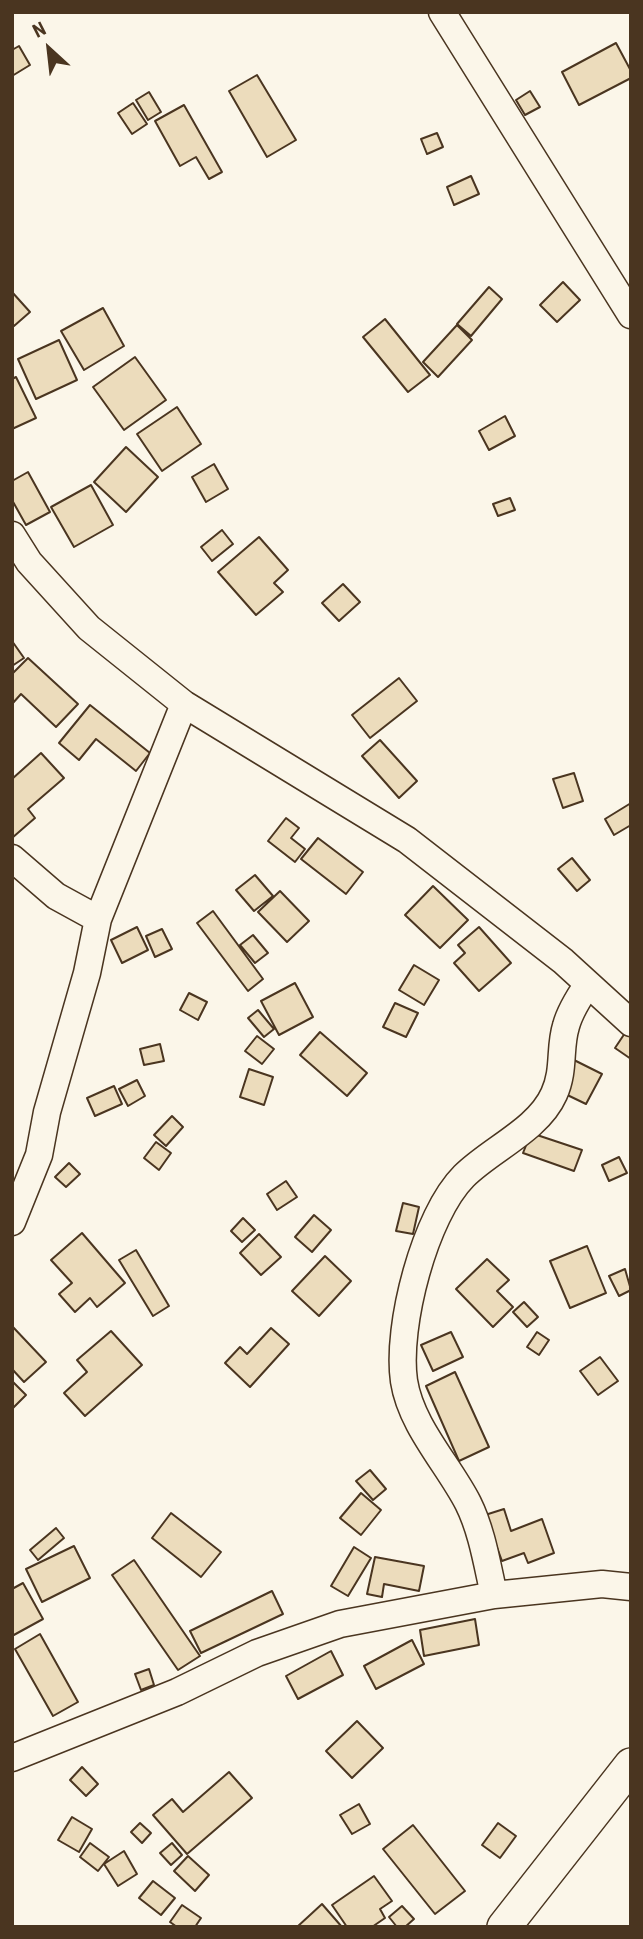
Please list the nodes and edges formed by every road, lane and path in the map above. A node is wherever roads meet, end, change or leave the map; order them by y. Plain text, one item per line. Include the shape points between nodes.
1 (442, 12) edge
2 (631, 315) edge
3 (15, 548) edge
4 (184, 704) junction
5 (12, 858) edge
6 (98, 919) junction
7 (588, 984) junction
8 (631, 1023) edge
9 (12, 1222) edge
10 (631, 1587) edge
11 (495, 1595) junction
12 (12, 1758) edge
13 (631, 1765) edge
14 (504, 1927) edge

1 - 2 street
3 - 4 street via 89,628
4 - 6 street
4 - 7 street via 407,840
5 - 6 street via 56,896
6 - 9 street via 39,1155
7 - 8 street
7 - 11 street via 565,1027 564,1059 554,1095 540,1113 464,1175 448,1194 414,1276 404,1343 404,1380 411,1404 473,1515
10 - 11 street via 602,1584
11 - 12 street via 340,1624 257,1653 177,1692
13 - 14 main road

